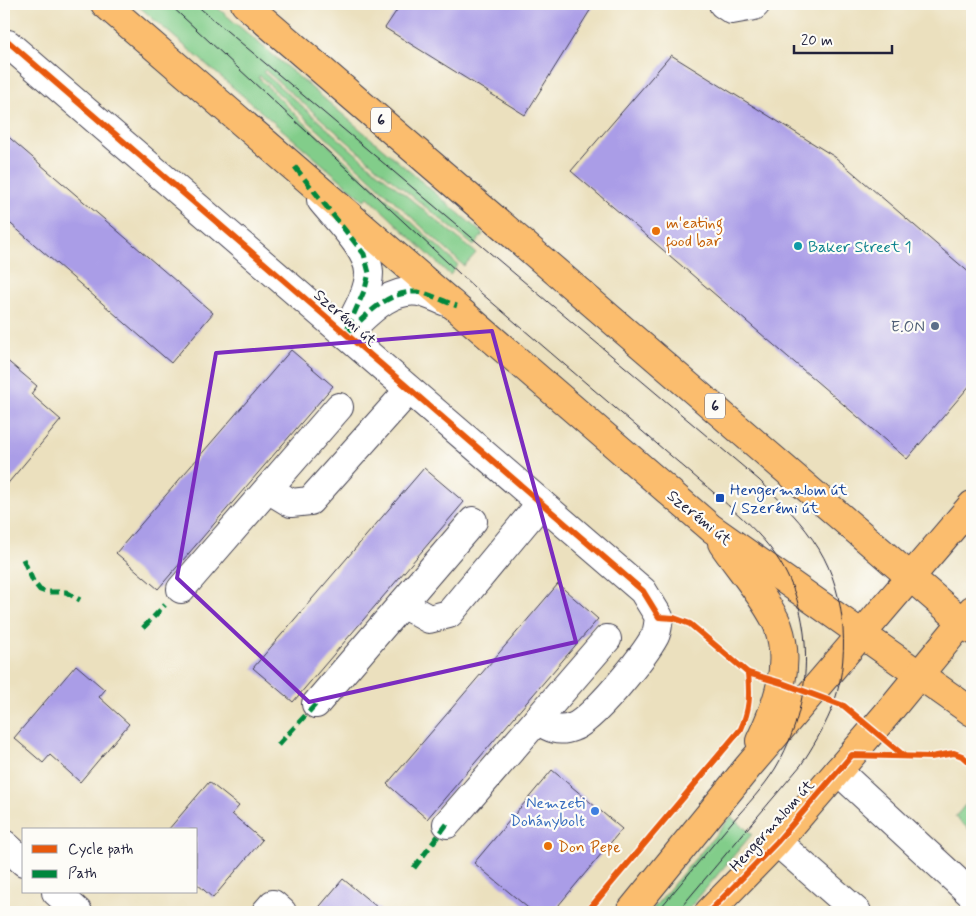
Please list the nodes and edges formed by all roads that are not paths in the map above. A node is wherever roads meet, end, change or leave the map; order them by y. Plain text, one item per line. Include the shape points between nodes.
1 (105, 4) edge
2 (246, 4) edge
3 (723, 4) edge
4 (756, 4) edge
5 (8, 44) dead end
6 (295, 167) junction
7 (457, 306) junction
8 (345, 334) junction
9 (410, 390) junction
10 (339, 407) dead end
11 (268, 489) junction
12 (541, 503) junction
13 (972, 505) edge
14 (473, 521) dead end
15 (711, 528) junction
16 (911, 577) junction
17 (181, 589) dead end
18 (402, 604) junction
19 (969, 620) edge
20 (861, 635) junction
21 (607, 639) dead end
22 (919, 674) junction
23 (316, 704) dead end
24 (972, 712) edge
25 (537, 720) junction
26 (748, 767) junction
27 (838, 771) junction
28 (447, 824) dead end
29 (777, 842) junction
30 (4, 844) edge
31 (22, 860) edge
32 (58, 894) edge
33 (972, 895) edge
34 (78, 912) edge
35 (266, 912) edge
36 (282, 912) edge
37 (630, 912) edge
38 (709, 912) edge
39 (857, 912) edge

1 - 6 main road, Szerémi út
2 - 16 main road, 6
3 - 4 street via 732,10
5 - 8 street, Szerémi út
6 - 7 main road, Szerémi út
6 - 8 street via 364,254 369,273
7 - 8 street via 418,292 397,294 379,304
7 - 15 main road, Szerémi út
8 - 9 street, Szerémi út
9 - 11 street via 310,500 291,503
9 - 12 street, Szerémi út
10 - 11 street
11 - 17 street
12 - 18 street via 448,614 429,619
12 - 25 street, Szerémi út via 643,591 659,617 656,633 648,648 592,714 574,727 555,731
13 - 16 main road
14 - 18 street
15 - 20 main road, Szerémi út
15 - 26 main road via 771,613 778,627 782,649 782,682 772,716
16 - 19 main road, 6
16 - 20 main road
18 - 23 street
19 - 22 main road, Hengermalom út
20 - 22 main road, Szerémi út
20 - 26 main road
21 - 25 street
22 - 24 main road, Szerémi út
22 - 27 main road, Hengermalom út
25 - 28 street
26 - 37 main road
27 - 29 main road, Hengermalom út
27 - 33 street
29 - 38 main road, Hengermalom út
29 - 39 street
30 - 31 street
32 - 34 street
35 - 36 street via 273,904

